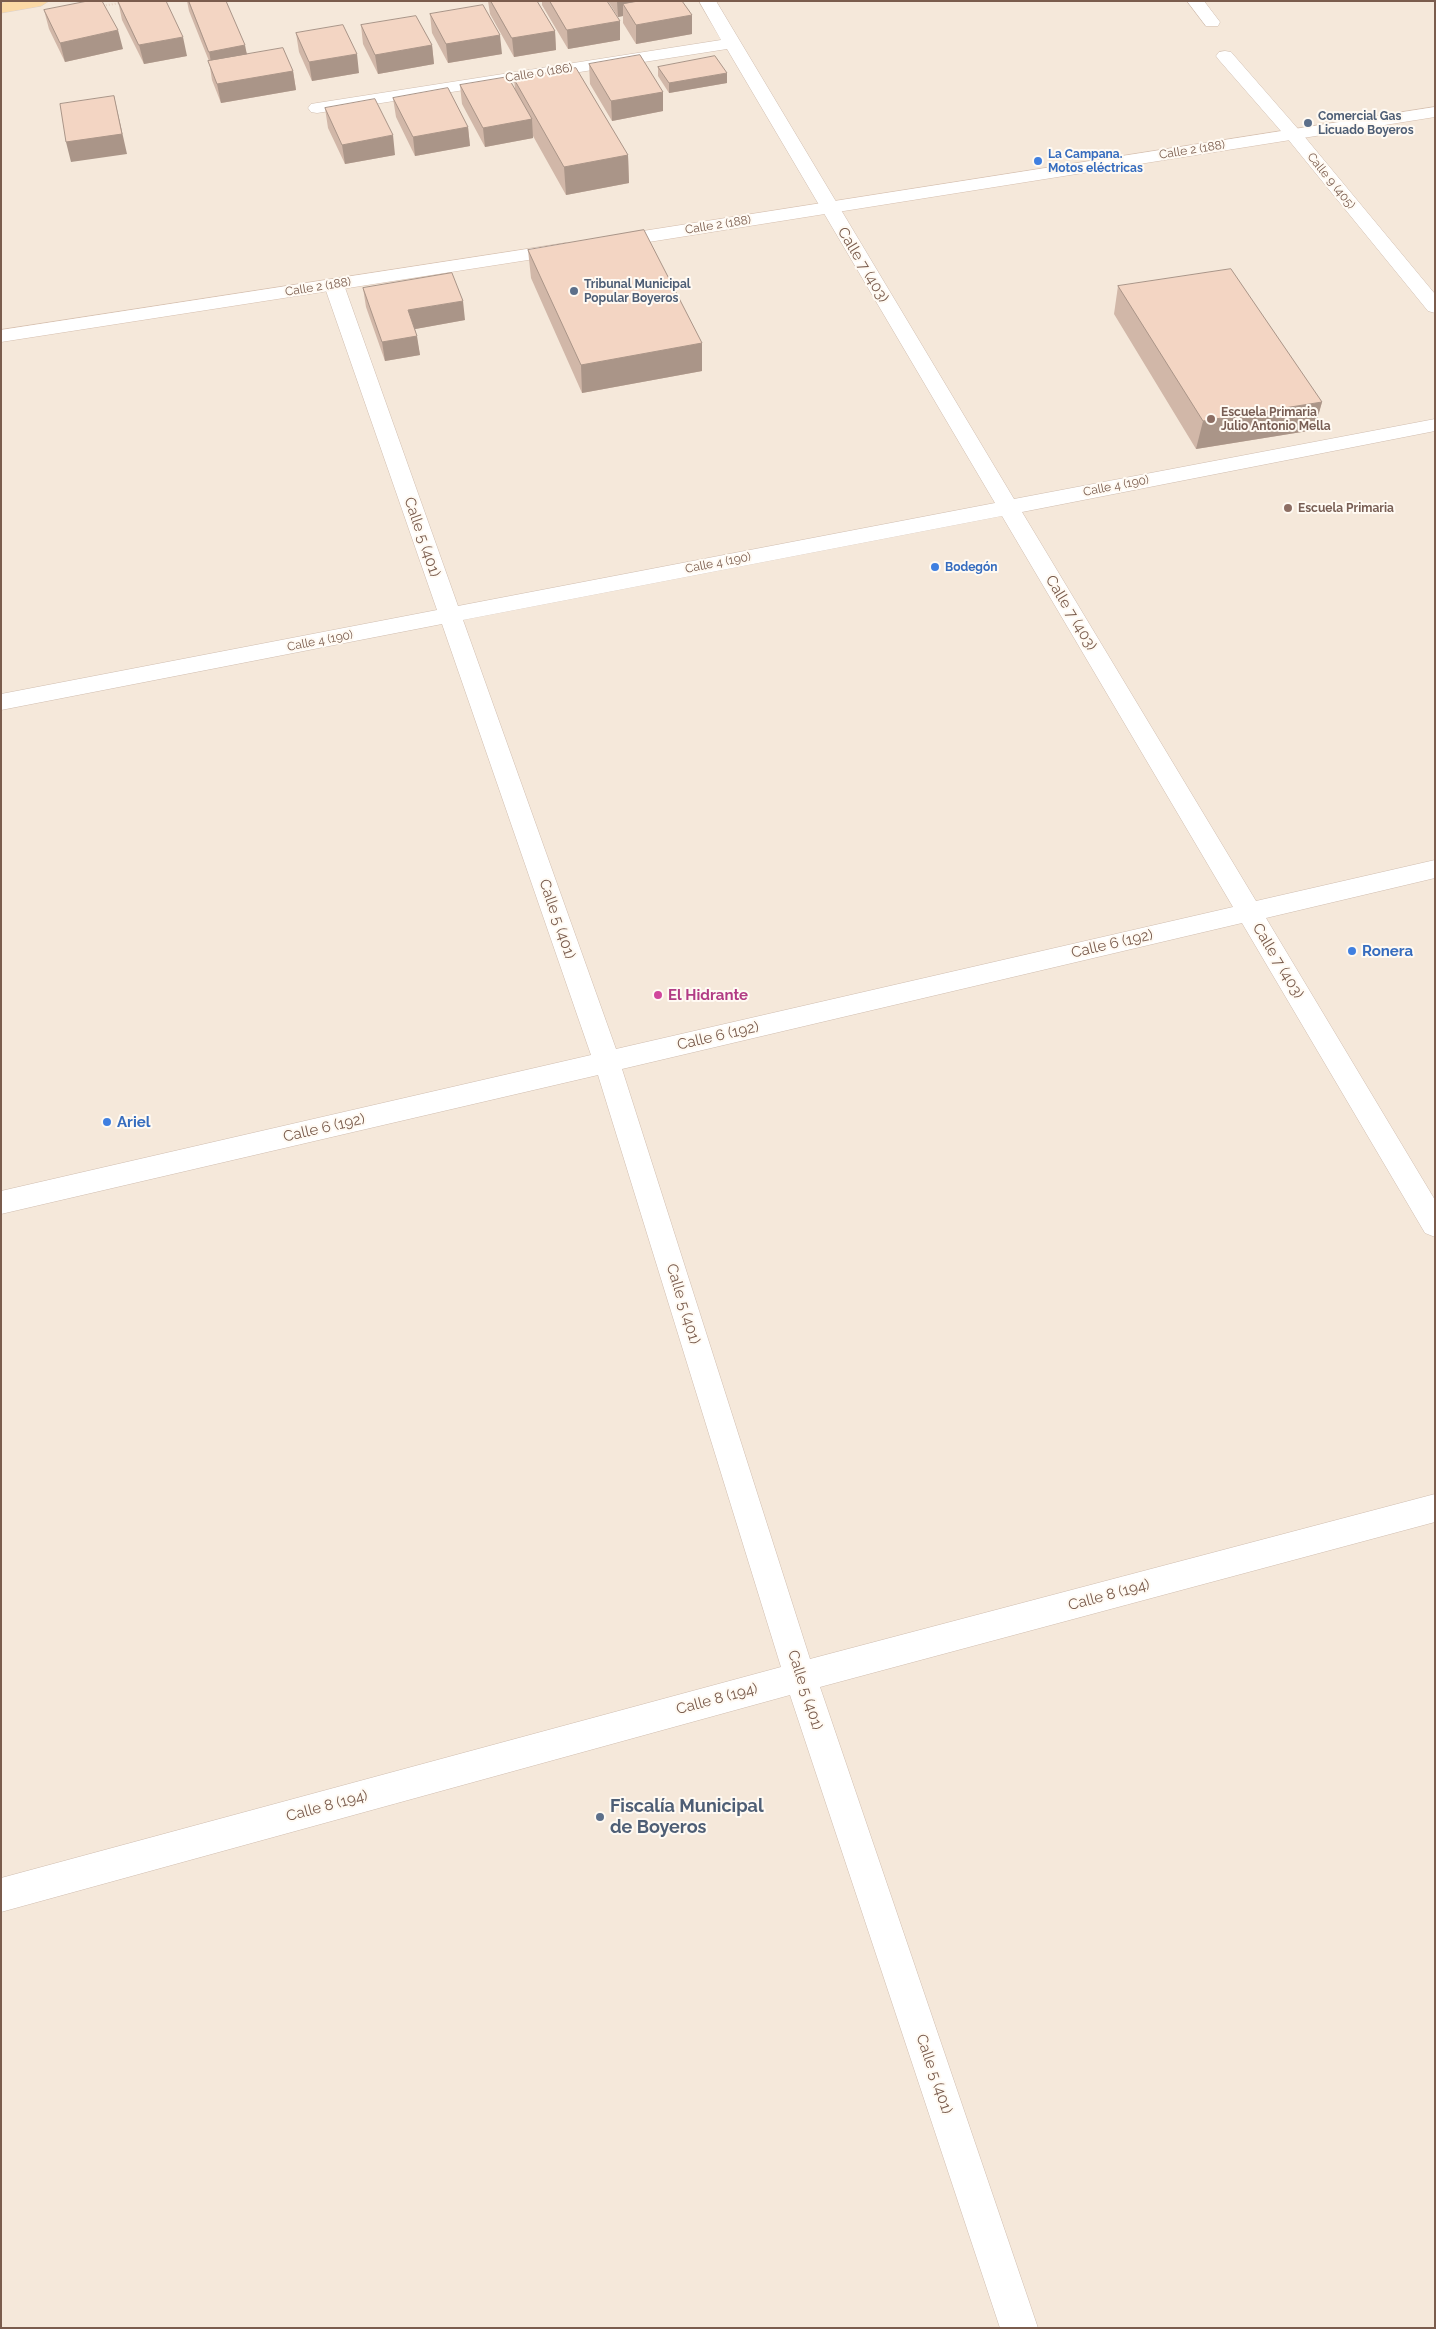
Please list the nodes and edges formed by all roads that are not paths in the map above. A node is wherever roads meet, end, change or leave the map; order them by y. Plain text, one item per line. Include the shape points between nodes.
1 (41, 1) edge
2 (707, 1) edge
3 (1195, 1) edge
4 (1, 8) edge
5 (1212, 22) dead end
6 (732, 43) junction
7 (1225, 56) dead end
8 (317, 108) dead end
9 (1435, 112) edge
10 (1293, 134) junction
11 (830, 208) junction
12 (334, 285) junction
13 (1435, 307) edge
14 (1, 336) edge
15 (1435, 425) edge
16 (1008, 507) junction
17 (450, 616) junction
18 (1, 702) edge
19 (1435, 869) edge
20 (1249, 912) junction
21 (607, 1062) junction
22 (1, 1203) edge
23 (1435, 1224) edge
24 (1435, 1508) edge
25 (800, 1677) junction
26 (1, 1895) edge
27 (1019, 2328) edge

1 - 4 main road
2 - 6 street, Calle 7 (403)
3 - 5 street
6 - 8 street, Calle 0 (186)
6 - 11 street, Calle 7 (403)
7 - 10 street, Calle 9 (405)
9 - 10 street, Calle 2 (188)
10 - 11 street, Calle 2 (188)
10 - 13 street, Calle 9 (405)
11 - 12 street, Calle 2 (188)
11 - 16 street, Calle 7 (403)
12 - 14 street, Calle 2 (188)
12 - 17 street, Calle 5 (401)
15 - 16 street, Calle 4 (190)
16 - 17 street, Calle 4 (190)
16 - 20 street, Calle 7 (403)
17 - 18 street, Calle 4 (190)
17 - 21 street, Calle 5 (401)
19 - 20 street, Calle 6 (192)
20 - 21 street, Calle 6 (192)
20 - 23 street, Calle 7 (403)
21 - 22 street, Calle 6 (192)
21 - 25 street, Calle 5 (401)
24 - 25 street, Calle 8 (194)
25 - 26 street, Calle 8 (194)
25 - 27 street, Calle 5 (401)

